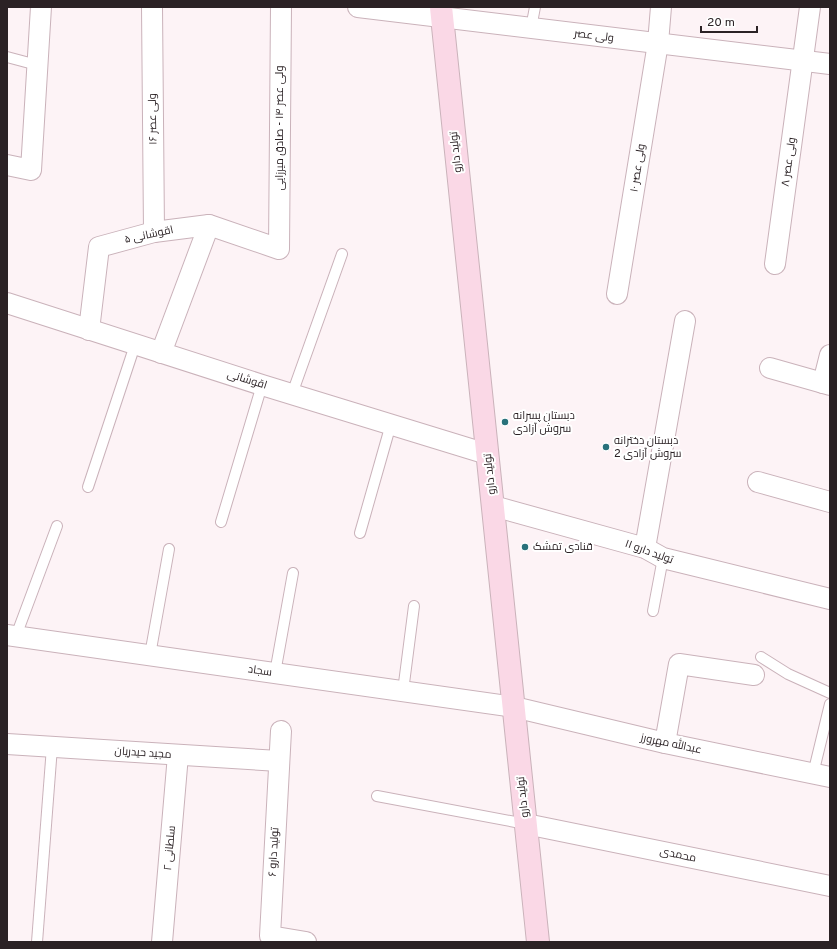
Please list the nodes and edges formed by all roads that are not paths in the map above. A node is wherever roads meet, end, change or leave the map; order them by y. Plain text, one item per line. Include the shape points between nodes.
1 (41, 7) edge
2 (152, 7) edge
3 (280, 7) edge
4 (358, 7) edge
5 (535, 7) edge
6 (661, 7) edge
7 (810, 7) edge
8 (441, 12) edge
9 (531, 28) junction
10 (658, 44) junction
11 (7, 57) edge
12 (803, 61) junction
13 (830, 64) edge
14 (37, 65) junction
15 (7, 165) edge
16 (208, 225) junction
17 (154, 232) junction
18 (279, 249) joint
19 (342, 254) dead end
20 (775, 264) dead end
21 (617, 294) dead end
22 (7, 303) edge
23 (685, 321) dead end
24 (89, 330) junction
25 (135, 344) junction
26 (161, 353) junction
27 (830, 355) edge
28 (770, 368) dead end
29 (827, 384) edge
30 (262, 385) junction
31 (292, 394) junction
32 (391, 424) junction
33 (487, 454) junction
34 (758, 482) dead end
35 (88, 487) dead end
36 (830, 502) edge
37 (493, 506) junction
38 (221, 522) dead end
39 (57, 526) dead end
40 (360, 533) dead end
41 (644, 548) junction
42 (169, 549) dead end
43 (662, 558) junction
44 (293, 573) dead end
45 (830, 600) edge
46 (414, 606) dead end
47 (654, 611) dead end
48 (12, 636) edge
49 (150, 655) junction
50 (757, 666) joint
51 (275, 673) junction
52 (403, 691) junction
53 (830, 693) edge
54 (830, 704) edge
55 (514, 707) junction
56 (281, 731) dead end
57 (665, 743) junction
58 (7, 744) edge
59 (52, 747) junction
60 (178, 755) junction
61 (279, 761) junction
62 (822, 776) edge
63 (377, 796) dead end
64 (526, 824) junction
65 (830, 886) edge
66 (37, 942) edge
67 (162, 942) edge
68 (306, 942) edge
69 (538, 942) edge

1 - 14 street
2 - 17 street, ولی عصر ۱۶
3 - 18 street, ولی عصر ۱۴ - صادق میرزایی
4 - 8 street, ولی عصر
5 - 9 lane
6 - 10 street, ولی عصر ۱۰
7 - 12 street, ولی عصر ۸
8 - 9 street, ولی عصر
8 - 33 street, تولید دارو
9 - 10 street, ولی عصر
10 - 12 street, ولی عصر
10 - 21 street, ولی عصر ۱۰
11 - 14 lane
12 - 13 street, ولی عصر
12 - 20 street, ولی عصر ۸
14 - 15 street via 31,170
16 - 17 street, اقوشانی ۵
16 - 18 street, اقوشانی ۵
16 - 26 street
17 - 24 street, اقوشانی ۵ via 99,247
19 - 31 lane
22 - 24 street, اقوشانی
23 - 41 street
24 - 25 street, اقوشانی
25 - 26 street, اقوشانی
25 - 35 lane
26 - 30 street, اقوشانی
27 - 29 street
28 - 29 street
30 - 31 street, اقوشانی
30 - 38 lane
31 - 32 street, اقوشانی
32 - 33 street, اقوشانی
32 - 40 lane
33 - 37 street, تولید دارو
34 - 36 street
37 - 41 street, تولید دارو ۱۱
37 - 55 street, تولید دارو
39 - 48 lane
41 - 43 street, تولید دارو ۱۱
42 - 49 lane
43 - 45 street, تولید دارو ۱۱
43 - 47 lane
44 - 51 lane
46 - 52 lane
48 - 49 street, سجاد
49 - 51 street, سجاد
50 - 53 lane via 788,674
50 - 57 street via 679,664
51 - 52 street, سجاد
52 - 55 street, سجاد
54 - 62 lane
55 - 57 street, عبدالله مهرورز
55 - 64 street, تولید دارو
56 - 61 street, تولید دارو ۶
57 - 62 street, عبدالله مهرورز
58 - 59 street, مجید حیدریان
59 - 60 street, مجید حیدریان
59 - 66 lane
60 - 61 street, مجید حیدریان
60 - 67 street, ۲ سلطانی
61 - 68 street, تولید دارو ۶ via 270,936
63 - 64 lane
64 - 65 street, محمدی
64 - 69 street, تولید دارو

